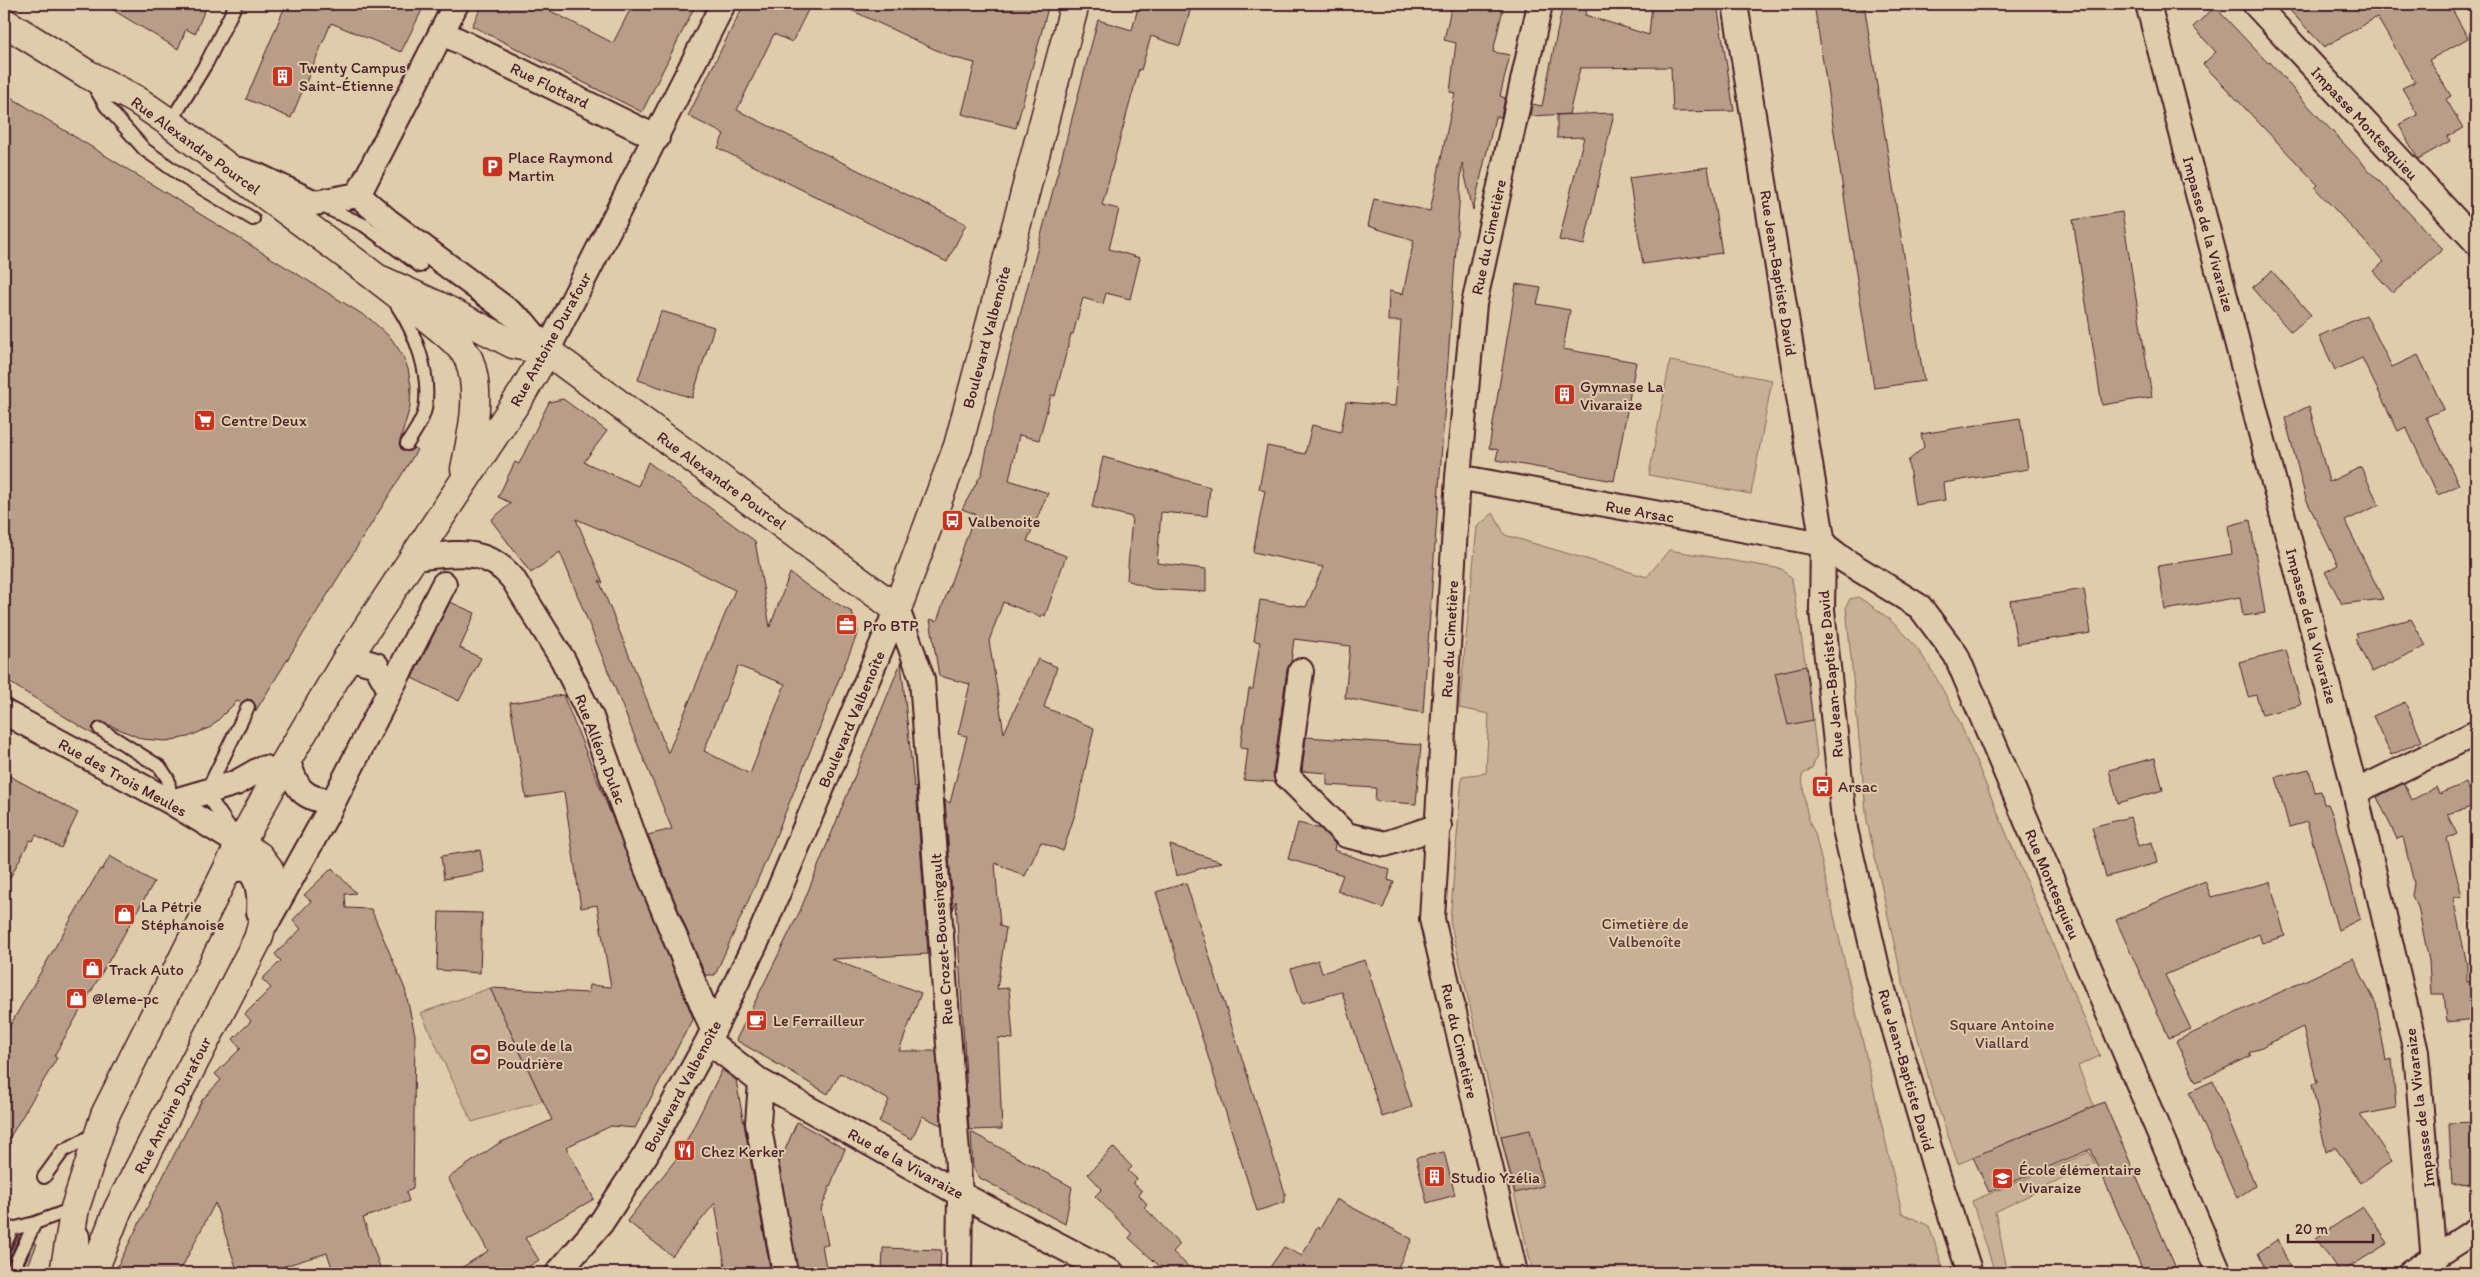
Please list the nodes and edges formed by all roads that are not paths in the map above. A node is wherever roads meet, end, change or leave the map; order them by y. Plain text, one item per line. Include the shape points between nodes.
1 (236, 4) edge
2 (456, 4) edge
3 (723, 4) edge
4 (1075, 4) edge
5 (1540, 4) edge
6 (1735, 4) edge
7 (2254, 4) edge
8 (2149, 6) edge
9 (4, 22) edge
10 (443, 33) junction
11 (87, 74) junction
12 (170, 123) junction
13 (657, 138) junction
14 (223, 164) junction
15 (358, 195) junction
16 (315, 203) junction
17 (254, 219) dead end
18 (2476, 242) edge
19 (420, 266) dead end
20 (381, 280) junction
21 (547, 351) junction
22 (407, 444) dead end
23 (1458, 477) junction
24 (463, 480) junction
25 (1823, 544) junction
26 (412, 558) junction
27 (444, 584) dead end
28 (897, 609) junction
29 (348, 657) junction
30 (1301, 671) dead end
31 (389, 688) junction
32 (248, 708) dead end
33 (4, 712) edge
34 (100, 729) dead end
35 (2476, 733) edge
36 (283, 766) junction
37 (2355, 792) junction
38 (206, 793) junction
39 (333, 801) junction
40 (172, 802) junction
41 (1438, 826) junction
42 (240, 844) junction
43 (228, 870) junction
44 (258, 939) junction
45 (711, 1036) junction
46 (761, 1082) junction
47 (100, 1131) junction
48 (44, 1177) dead end
49 (960, 1194) junction
50 (75, 1208) junction
51 (35, 1223) junction
52 (2476, 1230) edge
53 (4, 1246) edge
54 (2435, 1264) edge
55 (11, 1273) edge
56 (64, 1273) edge
57 (78, 1273) edge
58 (93, 1273) edge
59 (558, 1273) edge
60 (785, 1273) edge
61 (959, 1273) edge
62 (1112, 1273) edge
63 (1515, 1273) edge
64 (1970, 1273) edge
65 (2219, 1273) edge
66 (2410, 1273) edge

1 - 12 lane via 207,62
2 - 10 street
3 - 13 street, Rue Antoine Durafour
4 - 28 street, Boulevard Valbenoîte via 958,446
5 - 23 street, Rue du Cimetière via 1474,304
6 - 25 street, Rue Jean-Baptiste David
7 - 18 street, Impasse Montesquieu
8 - 37 street, Impasse de la Vivaraize
9 - 11 street, Rue Alexandre Pourcel
10 - 13 street, Rue Flottard
10 - 15 street
11 - 12 street, Rue Alexandre Pourcel via 135,99
11 - 17 lane via 106,106 145,150
12 - 14 street, Rue Alexandre Pourcel
13 - 21 street, Rue Antoine Durafour
14 - 16 street via 258,176
14 - 20 street, Rue Alexandre Pourcel
15 - 16 street
15 - 21 street, Rue Alexandre Pourcel via 523,322
16 - 19 lane via 364,225
20 - 21 street, Rue Alexandre Pourcel via 513,344
20 - 22 lane via 406,318 424,361 425,410
20 - 24 street, Rue Alexandre Pourcel via 456,343 469,359 474,381 474,423
21 - 24 street, Rue Antoine Durafour
21 - 28 street, Rue Alexandre Pourcel
23 - 25 street, Rue Arsac
23 - 41 street, Rue du Cimetière
24 - 26 street, Rue Antoine Durafour
25 - 64 street, Rue Jean-Baptiste David via 1822,610 1845,829 1879,976
25 - 65 street, Rue Montesquieu via 1920,607 1956,655
26 - 29 street, Rue Antoine Durafour
26 - 45 street, Rue Alléon Dulac via 482,555 504,568 513,579 563,660 591,717
27 - 31 street, Rue Antoine Durafour
28 - 45 street, Boulevard Valbenoîte via 763,928
28 - 49 street, Rue Crozet-Boussingault via 922,679
29 - 31 street via 376,665
29 - 36 street, Rue Antoine Durafour
30 - 41 street via 1287,776 1346,835 1385,844
31 - 39 street, Rue Antoine Durafour
32 - 38 lane
33 - 40 street, Rue des Trois Meules
34 - 40 lane via 160,767 168,779
35 - 37 street
36 - 38 street via 259,770 236,783
36 - 39 street via 299,790 313,798
36 - 42 street, Rue Antoine Durafour
37 - 54 street, Impasse de la Vivaraize via 2416,1052
38 - 40 street
38 - 42 lane
39 - 44 street, Rue Antoine Durafour
40 - 42 street, Rue des Trois Meules
41 - 63 street, Rue du Cimetière via 1432,919
42 - 43 street, Rue Antoine Durafour
42 - 44 street, Rue Antoine Durafour via 259,856 269,869 268,903
43 - 44 street, Rue Antoine Durafour via 247,869 256,883 259,895
43 - 47 street, Rue Antoine Durafour via 105,1115
44 - 58 street, Rue Antoine Durafour via 118,1209
45 - 46 street, Rue de la Vivaraize
45 - 59 street, Boulevard Valbenoîte via 646,1154 601,1224
46 - 49 street, Rue de la Vivaraize
46 - 60 street via 758,1123
47 - 48 lane via 63,1151
47 - 50 street, Rue Antoine Durafour
49 - 61 street, Rue Crozet-Boussingault
49 - 62 street, Rue de la Vivaraize
50 - 51 lane
50 - 56 street, Rue Antoine Durafour
50 - 57 street
51 - 53 lane via 12,1229
51 - 55 lane
52 - 54 street
54 - 66 street

